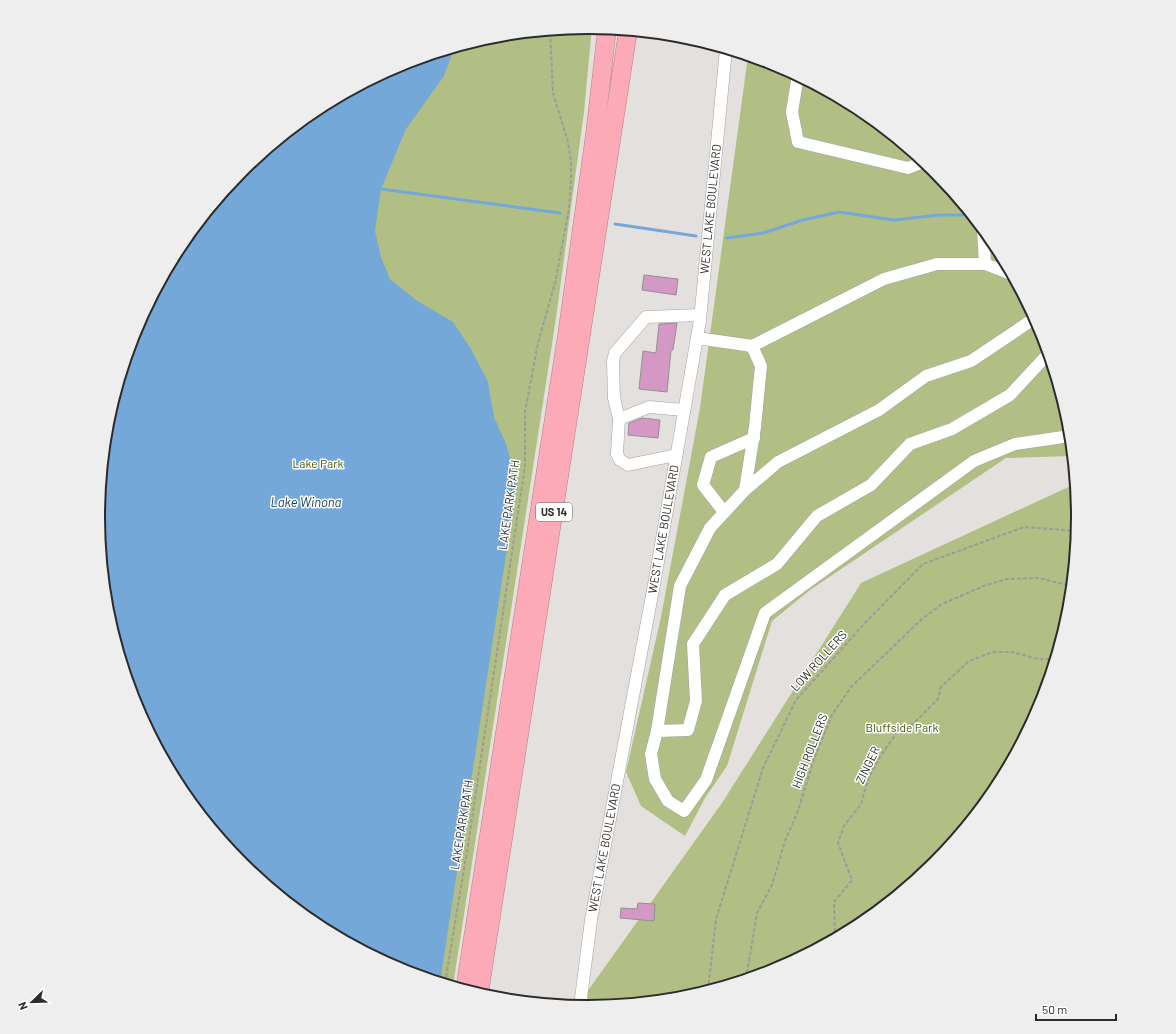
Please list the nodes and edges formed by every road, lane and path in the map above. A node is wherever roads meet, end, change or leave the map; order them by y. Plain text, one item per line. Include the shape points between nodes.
1 (606, 35) edge
2 (550, 36) edge
3 (627, 36) edge
4 (725, 54) edge
5 (797, 82) edge
6 (918, 164) edge
7 (984, 240) edge
8 (985, 264) junction
9 (1003, 271) edge
10 (700, 315) junction
11 (1029, 321) edge
12 (697, 338) junction
13 (752, 346) junction
14 (1044, 359) edge
15 (684, 410) junction
16 (619, 419) junction
17 (1064, 437) edge
18 (754, 438) junction
19 (676, 455) junction
20 (745, 490) junction
21 (724, 512) junction
22 (1071, 531) edge
23 (1066, 585) edge
24 (1049, 659) edge
25 (657, 731) junction
26 (835, 932) edge
27 (747, 973) edge
28 (446, 978) edge
29 (466, 985) edge
30 (709, 985) edge
31 (480, 988) edge
32 (582, 993) junction
33 (581, 1000) edge
34 (585, 1000) edge

1 - 29 highway, US 14 via 566,335
2 - 28 path, LAKE PARK PATH via 553,93 571,162 569,209 525,412 525,466 468,851
3 - 31 highway, US 14
4 - 10 street, WEST LAKE BOULEVARD
5 - 6 street via 792,112 798,142 908,168
7 - 8 street
8 - 9 street
8 - 13 street via 937,264 884,279
10 - 12 street, WEST LAKE BOULEVARD
10 - 16 street via 646,317 615,353 614,398
11 - 20 street via 971,361 926,376 879,410 778,462
12 - 13 street
12 - 15 street, WEST LAKE BOULEVARD
13 - 18 street via 761,366
14 - 25 street via 1010,395 952,429 910,444 871,485 817,516 777,564 725,595 693,644 696,701 688,730
15 - 16 street via 649,407
15 - 19 street, WEST LAKE BOULEVARD
16 - 19 street via 617,454 620,460 628,465
17 - 25 street via 1015,444 974,461 765,613 706,780 684,811 668,801 655,779 651,754
18 - 20 street
18 - 21 street via 711,457 703,485
19 - 32 street, WEST LAKE BOULEVARD via 591,920
20 - 21 street
21 - 25 street via 710,528 680,586
22 - 30 path, LOW ROLLERS via 1024,527 923,564 864,624 796,700 763,768 716,919
23 - 27 path, HIGH ROLLERS via 1039,578 1007,579 942,604 922,619 851,687 832,715 785,840 772,886 757,913
24 - 26 path, ZINGER via 993,652 969,660 941,687 938,699 914,723 896,732 869,778 861,804 844,826 838,843 852,880 834,902
32 - 33 street, WEST LAKE BOULEVARD
32 - 34 street

